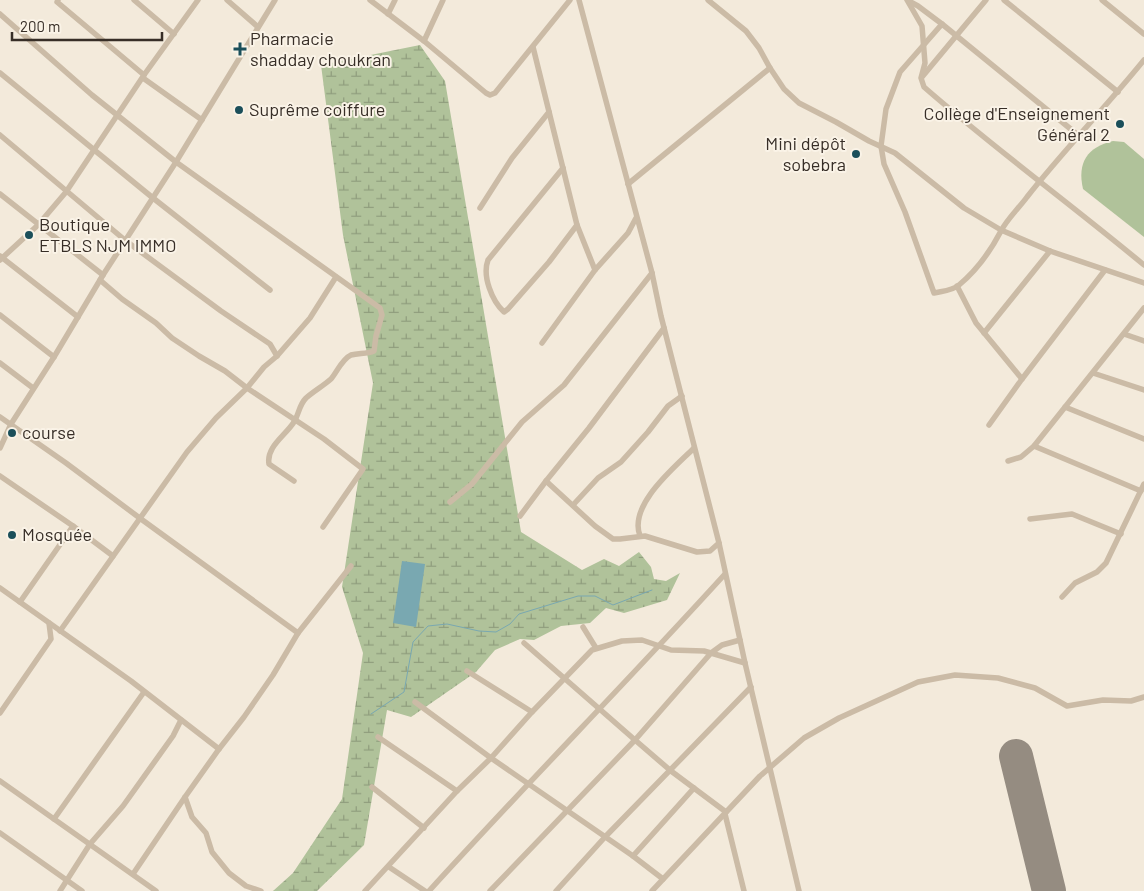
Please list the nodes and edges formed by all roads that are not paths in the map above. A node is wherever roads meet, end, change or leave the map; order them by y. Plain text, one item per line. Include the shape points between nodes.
1 (58, 0) edge
2 (134, 0) edge
3 (198, 0) edge
4 (227, 0) edge
5 (275, 0) edge
6 (370, 0) edge
7 (395, 0) edge
8 (443, 0) edge
9 (570, 0) edge
10 (579, 0) edge
11 (708, 0) edge
12 (986, 0) edge
13 (1004, 0) edge
14 (1102, 0) edge
15 (908, 1) edge
16 (0, 14) edge
17 (388, 14) junction
18 (942, 24) junction
19 (258, 27) junction
20 (174, 34) junction
21 (1144, 34) edge
22 (956, 36) junction
23 (424, 41) junction
24 (924, 44) junction
25 (533, 47) junction
26 (1144, 60) edge
27 (770, 68) junction
28 (0, 73) edge
29 (143, 76) junction
30 (921, 78) junction
31 (1118, 92) junction
32 (549, 112) junction
33 (118, 115) junction
34 (202, 120) junction
35 (0, 135) edge
36 (1078, 135) junction
37 (881, 146) junction
38 (93, 150) junction
39 (176, 162) junction
40 (563, 168) junction
41 (1040, 181) junction
42 (628, 184) junction
43 (66, 192) junction
44 (0, 194) edge
45 (153, 198) junction
46 (480, 208) dead end
47 (636, 218) junction
48 (38, 225) junction
49 (577, 225) junction
50 (1001, 230) junction
51 (126, 241) junction
52 (1050, 251) junction
53 (1, 258) edge
54 (1144, 265) edge
55 (595, 270) junction
56 (1105, 270) junction
57 (652, 273) junction
58 (101, 277) junction
59 (336, 277) junction
60 (1144, 282) edge
61 (958, 286) junction
62 (270, 290) dead end
63 (1144, 308) edge
64 (0, 315) edge
65 (78, 317) junction
66 (664, 328) junction
67 (984, 333) junction
68 (1124, 334) junction
69 (1144, 341) edge
70 (542, 343) dead end
71 (54, 356) junction
72 (277, 356) junction
73 (0, 363) edge
74 (1093, 373) junction
75 (1022, 379) junction
76 (33, 388) junction
77 (247, 388) junction
78 (1144, 390) edge
79 (682, 396) junction
80 (1065, 407) junction
81 (0, 416) edge
82 (295, 420) junction
83 (10, 424) junction
84 (989, 425) dead end
85 (1144, 439) edge
86 (1034, 446) junction
87 (0, 448) edge
88 (694, 448) junction
89 (1008, 462) dead end
90 (0, 476) edge
91 (294, 481) dead end
92 (546, 481) junction
93 (1144, 484) edge
94 (1141, 491) junction
95 (450, 502) dead end
96 (572, 505) junction
97 (520, 516) dead end
98 (1030, 519) dead end
99 (141, 520) junction
100 (74, 526) junction
101 (323, 526) dead end
102 (1121, 534) junction
103 (640, 536) junction
104 (719, 543) junction
105 (113, 556) junction
106 (351, 566) dead end
107 (725, 574) junction
108 (0, 588) edge
109 (1062, 597) dead end
110 (20, 602) junction
111 (48, 623) junction
112 (583, 627) dead end
113 (60, 631) junction
114 (298, 633) junction
115 (740, 640) junction
116 (524, 643) dead end
117 (659, 646) junction
118 (596, 648) junction
119 (711, 653) junction
120 (745, 662) junction
121 (467, 671) dead end
122 (564, 678) junction
123 (751, 688) junction
124 (144, 692) junction
125 (1144, 696) edge
126 (416, 702) dead end
127 (599, 710) junction
128 (532, 712) junction
129 (0, 713) edge
130 (181, 720) junction
131 (378, 737) dead end
132 (634, 740) junction
133 (219, 749) junction
134 (491, 758) junction
135 (769, 768) junction
136 (671, 771) junction
137 (0, 781) edge
138 (528, 785) junction
139 (372, 786) dead end
140 (694, 788) junction
141 (457, 791) junction
142 (184, 797) junction
143 (567, 810) junction
144 (725, 813) junction
145 (54, 819) junction
146 (424, 828) junction
147 (0, 833) edge
148 (605, 837) junction
149 (90, 844) junction
150 (633, 856) junction
151 (389, 867) junction
152 (133, 874) junction
153 (663, 879) junction
154 (66, 880) junction
155 (60, 891) edge
156 (82, 891) edge
157 (156, 891) edge
158 (261, 891) edge
159 (366, 891) edge
160 (427, 891) edge
161 (490, 891) edge
162 (556, 891) edge
163 (652, 891) edge
164 (744, 891) edge
165 (799, 891) edge

1 - 29 street
2 - 20 street
3 - 20 street
4 - 19 street
5 - 19 street
6 - 17 street
7 - 17 street
8 - 23 street
9 - 25 street
10 - 42 street
11 - 27 street via 746,31
12 - 22 street
13 - 31 street
14 - 21 street
15 - 18 street
15 - 24 street via 920,20
16 - 33 street
17 - 23 street
18 - 22 street
18 - 24 street
19 - 34 street
20 - 29 street
22 - 30 street
22 - 36 street
23 - 25 street via 490,95
24 - 30 street via 925,63
24 - 37 street via 898,77 886,109
25 - 32 street
26 - 31 street
27 - 37 street via 799,104
27 - 42 street
28 - 38 street
29 - 33 street
29 - 34 street
30 - 41 street via 924,87
31 - 36 street
32 - 40 street
32 - 46 street via 512,158
33 - 38 street
33 - 39 street
34 - 39 street
35 - 43 street
36 - 41 street
37 - 50 street via 895,153 964,208
37 - 61 street via 888,174 934,293
38 - 43 street
38 - 45 street
39 - 45 street
39 - 59 street
40 - 49 street
40 - 49 street via 488,260 489,285 496,303 504,312
41 - 50 street
41 - 54 street
42 - 47 street
43 - 48 street
43 - 51 street
44 - 48 street
45 - 51 street
45 - 62 street
47 - 55 street via 618,246
47 - 57 street
48 - 53 street
48 - 58 street
49 - 55 street
50 - 52 street
50 - 61 street via 993,246
51 - 58 street
51 - 72 street via 270,344
52 - 56 street
52 - 67 street
53 - 65 street
55 - 70 street
56 - 60 street
56 - 75 street
57 - 66 street
57 - 95 street via 564,385 522,422 472,484
58 - 65 street
58 - 77 street via 122,299 156,322 172,338
59 - 72 street via 310,318
59 - 82 street via 380,308 382,315 376,347 374,351 345,360 331,378 300,406
61 - 67 street via 970,313
63 - 68 street
64 - 71 street
65 - 71 street
66 - 79 street
66 - 92 street
67 - 75 street
68 - 69 street
68 - 74 street
71 - 76 street
72 - 77 street via 264,366
73 - 76 street
74 - 78 street
74 - 80 street
75 - 84 street
76 - 83 street
77 - 82 street
77 - 99 street via 187,452
79 - 88 street
79 - 96 street via 668,406 621,462 598,478
80 - 85 street
80 - 86 street
81 - 83 street
82 - 91 street via 268,457 269,464
82 - 101 street via 363,469
83 - 87 street
83 - 99 street
86 - 89 street via 1021,457
86 - 94 street
88 - 103 street via 642,506 638,522
88 - 104 street
90 - 100 street
92 - 96 street
92 - 97 street
93 - 94 street
94 - 102 street
96 - 103 street via 607,536 620,539
98 - 102 street via 1072,514
99 - 105 street
99 - 114 street
100 - 105 street
100 - 110 street
102 - 109 street via 1102,568 1075,583
103 - 104 street via 697,552 710,551
104 - 107 street
105 - 113 street
106 - 114 street
107 - 115 street
107 - 117 street
108 - 110 street
110 - 111 street
111 - 113 street
111 - 129 street via 51,639
112 - 118 street
113 - 124 street
114 - 133 street via 268,682
115 - 119 street
115 - 120 street
116 - 122 street
117 - 118 street via 633,640
117 - 119 street via 676,651
117 - 127 street
118 - 122 street
119 - 120 street
119 - 132 street
120 - 123 street
121 - 128 street
122 - 127 street
122 - 128 street
123 - 135 street
123 - 136 street
124 - 130 street
124 - 145 street
125 - 135 street via 1131,701 1111,700 1067,706 1035,688 998,678 955,675 933,678 817,729
126 - 134 street
127 - 132 street
127 - 138 street
128 - 134 street
130 - 133 street
130 - 149 street via 123,806
131 - 141 street
132 - 136 street
132 - 143 street
133 - 142 street
134 - 138 street
134 - 141 street
135 - 144 street
135 - 165 street
136 - 140 street
136 - 148 street
137 - 145 street
138 - 143 street
138 - 160 street
139 - 146 street
140 - 144 street
140 - 150 street
141 - 146 street
142 - 152 street
142 - 158 street via 192,817 206,833 212,852 223,866 246,886
143 - 148 street
143 - 161 street
144 - 153 street
144 - 164 street
145 - 149 street
146 - 151 street
147 - 154 street
148 - 150 street
148 - 162 street
149 - 152 street
149 - 154 street
150 - 153 street
151 - 159 street
151 - 160 street
152 - 157 street
153 - 163 street
154 - 155 street
154 - 156 street

